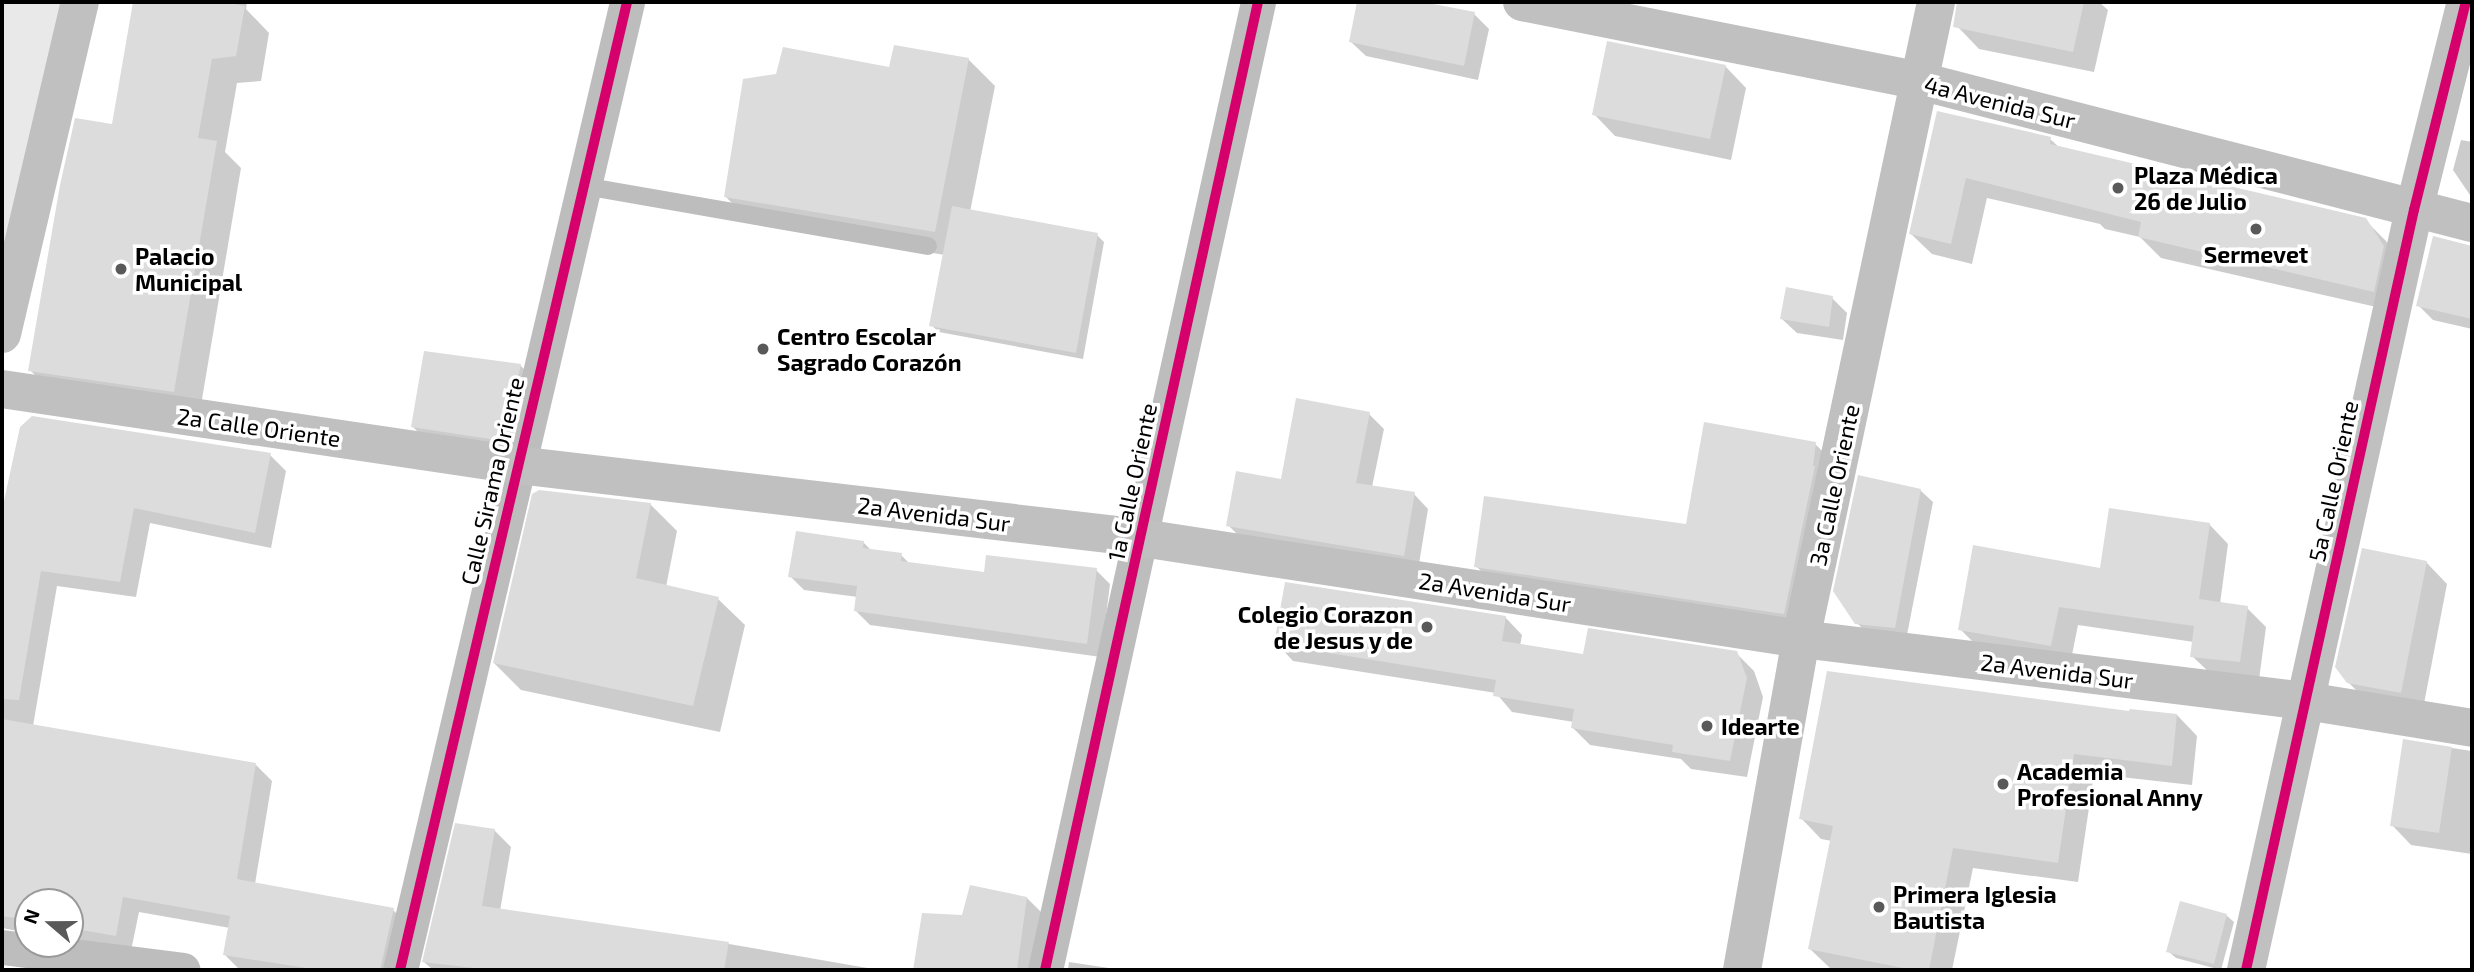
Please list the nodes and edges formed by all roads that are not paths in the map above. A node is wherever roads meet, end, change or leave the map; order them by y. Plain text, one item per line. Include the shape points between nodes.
1 (80, 2) edge
2 (627, 2) edge
3 (1258, 2) edge
4 (1522, 2) edge
5 (1936, 2) edge
6 (2466, 2) edge
7 (1920, 81) junction
8 (584, 186) junction
9 (2414, 209) junction
10 (2472, 223) edge
11 (928, 246) dead end
12 (2, 334) edge
13 (2, 389) edge
14 (517, 465) junction
15 (1142, 538) junction
16 (1801, 639) junction
17 (2306, 701) junction
18 (2472, 728) edge
19 (2, 947) edge
20 (183, 970) edge
21 (400, 970) edge
22 (1045, 970) edge
23 (1742, 970) edge
24 (2246, 970) edge

1 - 12 main road
2 - 8 street, Calle Sirama Oriente
3 - 15 street, 1a Calle Oriente
4 - 7 main road, 4a Avenida Sur
5 - 7 main road, 3a Calle Oriente
6 - 9 main road, 5a Calle Oriente
7 - 9 main road, 4a Avenida Sur
7 - 16 main road, 3a Calle Oriente
8 - 11 lane
8 - 14 street, Calle Sirama Oriente
9 - 10 main road, 4a Avenida Sur
9 - 17 main road, 5a Calle Oriente
13 - 14 main road, 2a Calle Oriente
14 - 15 main road, 2a Avenida Sur
14 - 21 street, Calle Sirama Oriente
15 - 16 main road, 2a Avenida Sur
15 - 22 street, 1a Calle Oriente
16 - 17 main road, 2a Avenida Sur
16 - 23 main road, 3a Calle Oriente
17 - 18 main road, 2a Avenida Sur
17 - 24 main road, 5a Calle Oriente
19 - 20 street

